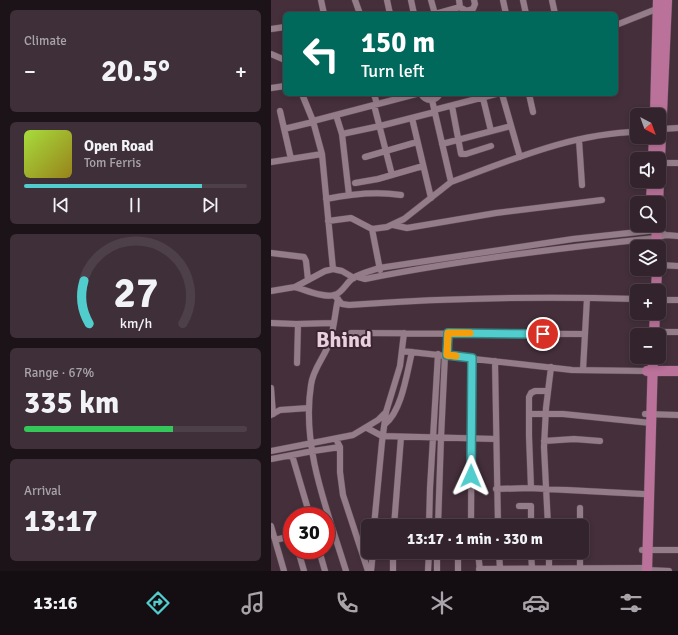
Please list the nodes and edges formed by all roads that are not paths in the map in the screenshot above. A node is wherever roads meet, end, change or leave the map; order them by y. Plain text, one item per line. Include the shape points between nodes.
1 (321, 0) edge
2 (355, 0) edge
3 (387, 0) edge
4 (411, 0) edge
5 (431, 0) edge
6 (459, 0) edge
7 (481, 0) edge
8 (503, 0) edge
9 (523, 0) edge
10 (552, 0) edge
11 (662, 3) edge
12 (467, 7) edge
13 (324, 12) edge
14 (359, 12) edge
15 (390, 12) edge
16 (414, 12) edge
17 (434, 12) edge
18 (444, 12) edge
19 (506, 12) edge
20 (526, 12) edge
21 (555, 12) edge
22 (618, 24) edge
23 (283, 27) edge
24 (271, 29) edge
25 (271, 54) edge
26 (283, 59) edge
27 (283, 86) edge
28 (271, 88) edge
29 (303, 96) edge
30 (374, 96) edge
31 (409, 96) edge
32 (423, 96) edge
33 (438, 96) edge
34 (482, 96) edge
35 (503, 96) edge
36 (529, 96) edge
37 (432, 100) junction
38 (376, 105) junction
39 (452, 106) junction
40 (655, 108) edge
41 (660, 108) edge
42 (281, 111) dead end
43 (435, 111) junction
44 (533, 112) dead end
45 (336, 114) junction
46 (411, 118) junction
47 (313, 122) junction
48 (380, 126) junction
49 (511, 126) junction
50 (678, 128) edge
51 (284, 129) junction
52 (491, 131) junction
53 (666, 131) edge
54 (630, 133) edge
55 (342, 134) junction
56 (458, 140) junction
57 (579, 140) junction
58 (417, 142) junction
59 (442, 144) junction
60 (491, 146) dead end
61 (386, 151) junction
62 (322, 154) junction
63 (365, 157) dead end
64 (520, 157) junction
65 (291, 159) junction
66 (271, 162) edge
67 (666, 162) edge
68 (678, 163) edge
69 (423, 166) junction
70 (392, 175) junction
71 (451, 182) junction
72 (355, 183) dead end
73 (582, 185) dead end
74 (349, 194) junction
75 (401, 195) dead end
76 (431, 198) junction
77 (326, 199) junction
78 (602, 200) dead end
79 (328, 221) junction
80 (393, 225) junction
81 (372, 229) junction
82 (655, 235) edge
83 (678, 236) edge
84 (271, 253) edge
85 (666, 265) edge
86 (678, 266) edge
87 (379, 268) junction
88 (333, 269) junction
89 (381, 275) junction
90 (356, 278) junction
91 (308, 280) junction
92 (295, 287) junction
93 (271, 291) edge
94 (336, 297) junction
95 (587, 298) junction
96 (630, 299) edge
97 (666, 300) edge
98 (678, 300) edge
99 (333, 322) junction
100 (271, 323) edge
101 (298, 324) junction
102 (678, 332) edge
103 (351, 333) dead end
104 (407, 333) junction
105 (448, 333) junction
106 (666, 333) edge
107 (585, 334) junction
108 (407, 351) junction
109 (438, 354) junction
110 (446, 355) junction
111 (472, 358) junction
112 (495, 360) junction
113 (297, 363) dead end
114 (649, 364) edge
115 (652, 364) edge
116 (551, 368) junction
117 (583, 370) junction
118 (650, 371) junction
119 (678, 371) edge
120 (401, 377) junction
121 (271, 388) edge
122 (548, 391) junction
123 (309, 408) junction
124 (546, 413) junction
125 (272, 414) edge
126 (529, 414) junction
127 (678, 415) edge
128 (385, 418) junction
129 (648, 418) junction
130 (367, 428) junction
131 (383, 436) junction
132 (401, 437) junction
133 (433, 438) junction
134 (441, 438) junction
135 (471, 439) junction
136 (496, 439) junction
137 (544, 441) junction
138 (600, 441) dead end
139 (338, 443) junction
140 (312, 447) junction
141 (271, 451) edge
142 (280, 453) junction
143 (292, 455) junction
144 (271, 459) edge
145 (531, 488) junction
146 (496, 489) junction
147 (547, 489) junction
148 (643, 494) junction
149 (519, 506) dead end
150 (307, 507) edge
151 (580, 508) dead end
152 (376, 519) edge
153 (395, 519) edge
154 (429, 519) edge
155 (438, 519) edge
156 (471, 519) edge
157 (497, 519) edge
158 (531, 519) edge
159 (548, 519) edge
160 (580, 519) edge
161 (271, 526) edge
162 (283, 538) edge
163 (275, 540) junction
164 (645, 550) junction
165 (678, 550) edge
166 (301, 559) edge
167 (322, 559) edge
168 (372, 559) edge
169 (393, 559) edge
170 (429, 559) edge
171 (437, 559) edge
172 (478, 559) edge
173 (499, 559) edge
174 (531, 559) edge
175 (549, 559) edge
176 (580, 559) edge
177 (458, 560) dead end
178 (580, 568) junction
179 (500, 569) junction
180 (532, 569) junction
181 (344, 570) edge
182 (479, 570) edge
183 (549, 570) edge
184 (645, 570) edge
185 (284, 571) edge
186 (304, 571) edge
187 (325, 571) edge
188 (370, 571) edge
189 (393, 571) edge
190 (428, 571) edge
191 (437, 571) edge
192 (458, 571) edge
193 (669, 571) edge

1 - 13 street
2 - 14 street
3 - 15 street
4 - 16 street
5 - 17 street
6 - 12 street
7 - 12 street
8 - 19 street
9 - 20 street
10 - 21 street
11 - 22 street
11 - 40 highway
11 - 41 highway
12 - 18 street
23 - 24 street
25 - 26 street
27 - 28 street
29 - 47 street
30 - 38 street
31 - 38 street
32 - 37 street
33 - 37 street
34 - 39 street
34 - 52 street
35 - 49 street
36 - 44 street
37 - 43 street
38 - 45 street
38 - 48 street
39 - 43 street
39 - 56 street
42 - 51 street
43 - 46 street
43 - 59 street
45 - 47 street
45 - 55 street
46 - 48 street
46 - 58 street
47 - 51 street
47 - 62 street
48 - 55 street
48 - 61 street
49 - 52 street
49 - 64 street
50 - 53 street
51 - 65 street
52 - 56 street
54 - 57 street
55 - 74 street
56 - 59 street
56 - 60 street via 460,152 463,154
57 - 64 street
57 - 73 street
58 - 61 street
58 - 69 street
59 - 71 street
61 - 63 street
61 - 70 street
62 - 65 street
62 - 77 street
64 - 71 street
65 - 66 street
67 - 68 street
69 - 70 street
69 - 76 street
70 - 72 street
71 - 76 street
74 - 75 street via 380,192
74 - 77 street
76 - 80 street
77 - 79 street
78 - 80 street via 495,213 407,228
79 - 81 street via 351,218
79 - 88 street
80 - 81 street
81 - 87 street
82 - 83 street
82 - 87 street via 573,239
82 - 89 street
84 - 91 street via 304,257
85 - 86 street
87 - 89 street
87 - 90 street
88 - 90 street
88 - 91 street
89 - 90 street via 365,279
90 - 94 street
91 - 92 street
92 - 93 street
92 - 94 street
94 - 95 street via 342,304 349,305 516,297
94 - 99 street
95 - 96 street
95 - 107 street
97 - 98 street
99 - 101 street
99 - 123 street via 330,340 313,377
100 - 101 street
101 - 113 street
102 - 106 street
103 - 104 street
104 - 105 street
104 - 108 street
105 - 107 street
105 - 110 street
107 - 117 street
108 - 109 street
108 - 120 street
108 - 120 street
109 - 110 street
109 - 133 street
110 - 111 street
110 - 134 street
111 - 112 street
111 - 135 street
112 - 116 street
112 - 136 street
114 - 118 highway
115 - 118 highway
116 - 117 street
116 - 122 street
117 - 118 street
118 - 119 highway
118 - 129 highway
120 - 128 street
120 - 128 street via 398,406 392,418
121 - 125 street
122 - 124 street
122 - 126 street via 531,393
123 - 125 street via 280,410
123 - 140 street
124 - 126 street
124 - 129 street
124 - 137 street
126 - 145 street
127 - 129 street
128 - 130 street
128 - 131 street
129 - 148 highway
129 - 164 highway
130 - 131 street
130 - 139 street
131 - 132 street
131 - 152 street
132 - 133 street
132 - 153 street
133 - 134 street
133 - 154 street
134 - 135 street
134 - 155 street
135 - 136 street
135 - 156 street
136 - 146 street
137 - 138 street
137 - 147 street
139 - 140 street
139 - 140 street
139 - 188 street via 343,495
140 - 142 street
140 - 143 street
140 - 181 street
141 - 142 street
142 - 143 street
142 - 144 street
143 - 150 street
145 - 146 street
145 - 147 street
146 - 157 street
147 - 148 street
147 - 159 street
148 - 164 highway
149 - 158 street via 531,506
151 - 160 street
161 - 163 street
162 - 163 street
163 - 185 street
164 - 165 street
164 - 184 highway
166 - 186 street
167 - 187 street
168 - 188 street
169 - 189 street
170 - 190 street
171 - 191 street
172 - 182 street
173 - 179 street
174 - 180 street
175 - 183 street
176 - 178 street
177 - 192 street
178 - 183 street
178 - 184 street
179 - 180 street
179 - 182 street
180 - 183 street
184 - 193 street

